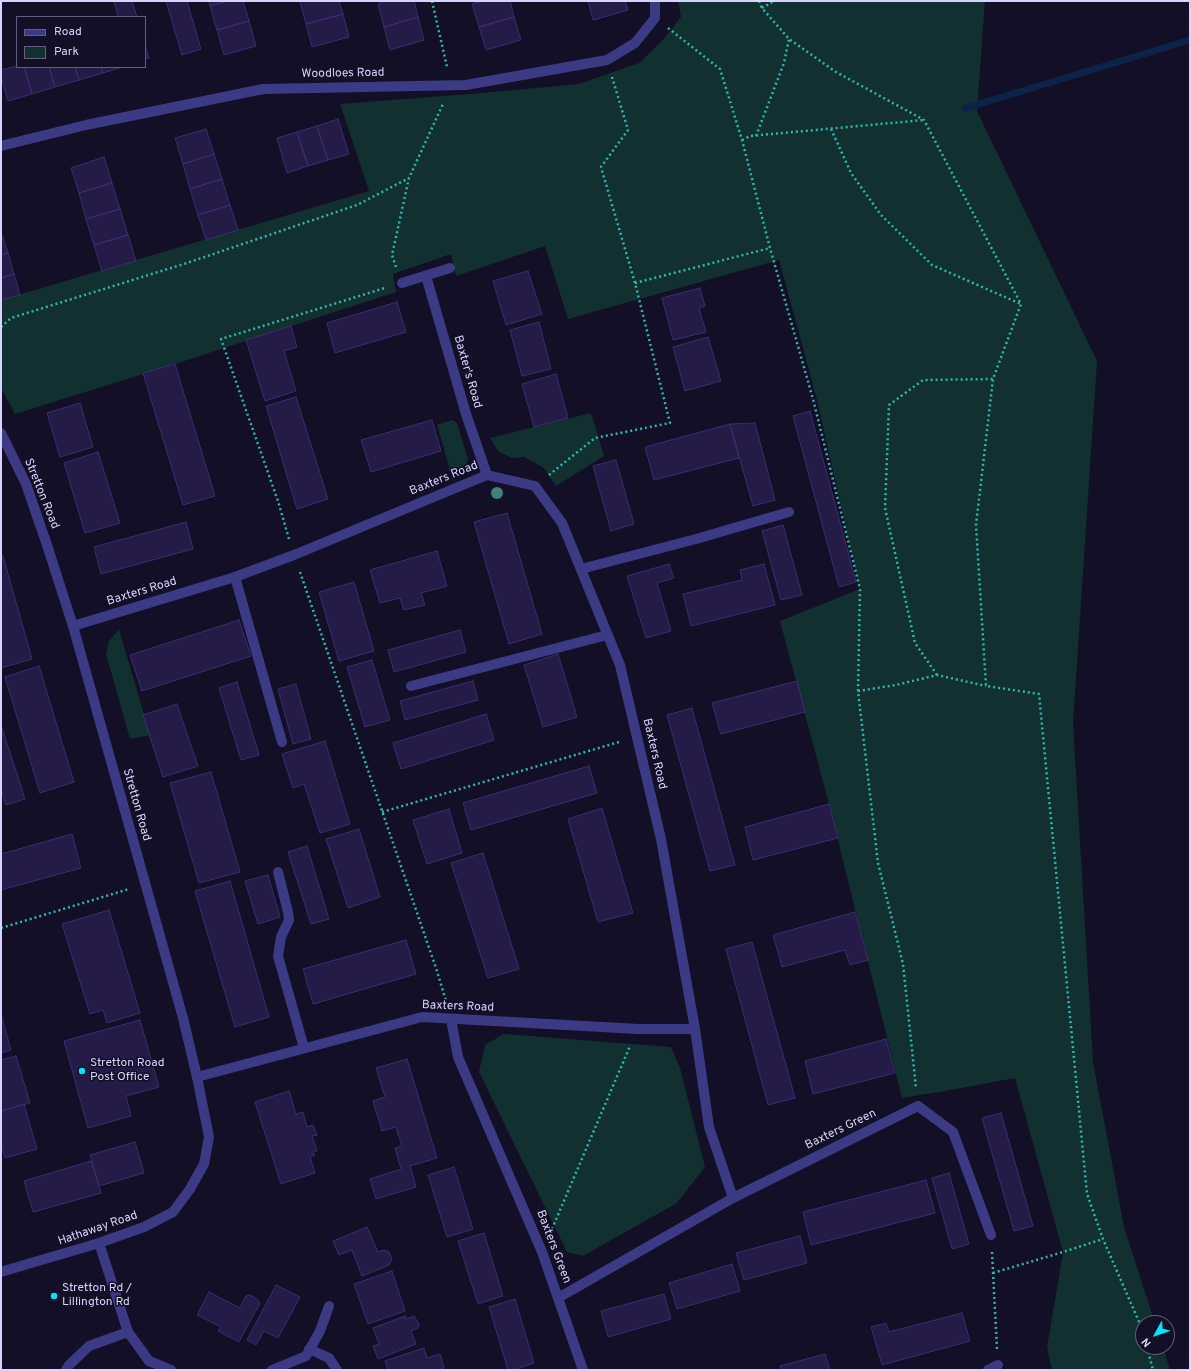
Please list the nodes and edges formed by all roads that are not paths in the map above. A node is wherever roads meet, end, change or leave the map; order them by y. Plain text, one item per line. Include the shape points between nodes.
1 (655, 1) edge
2 (1, 146) edge
3 (450, 268) dead end
4 (426, 276) junction
5 (402, 283) road end
6 (1, 433) edge
7 (487, 475) junction
8 (789, 512) dead end
9 (581, 569) junction
10 (235, 577) junction
11 (73, 626) junction
12 (607, 635) junction
13 (411, 686) dead end
14 (282, 742) dead end
15 (278, 872) dead end
16 (451, 1019) junction
17 (695, 1029) junction
18 (304, 1048) junction
19 (197, 1077) junction
20 (190, 1189) joint
21 (733, 1198) junction
22 (991, 1235) road end
23 (99, 1243) junction
24 (1, 1272) edge
25 (558, 1298) junction
26 (329, 1306) dead end
27 (128, 1332) junction
28 (310, 1349) junction
29 (998, 1365) road end
30 (66, 1370) edge
31 (171, 1370) edge
32 (272, 1370) edge
33 (337, 1370) edge
34 (583, 1370) edge
35 (988, 1370) edge

1 - 2 street, Woodloes Road via 655,18 635,43 607,60 466,85 263,89 86,125
3 - 4 street
4 - 5 street
4 - 7 street, Baxter's Road via 466,414
6 - 11 street, Stretton Road via 26,484
7 - 9 street, Baxters Road via 535,486 562,523
7 - 10 street, Baxters Road
8 - 9 street
9 - 12 street, Baxters Road
10 - 11 street, Baxters Road
10 - 14 street
11 - 19 street, Stretton Road via 183,1018
12 - 13 street
12 - 17 street, Baxters Road via 620,665 661,839
15 - 18 street via 289,920 281,937 278,956
16 - 17 street, Baxters Road via 638,1029
16 - 18 street, Baxters Road via 422,1016
16 - 25 street, Baxters Green via 458,1057 542,1252
17 - 21 street via 709,1126
18 - 19 street, Baxters Road
19 - 20 street, Stretton Road via 209,1137 204,1164
20 - 23 street, Hathaway Road via 173,1212 144,1227
21 - 22 street, Baxters Green via 918,1106 953,1132
21 - 25 street, Baxters Green
23 - 24 street, Hathaway Road
23 - 27 street
25 - 34 street
26 - 28 street
27 - 30 street via 89,1346
27 - 31 street via 149,1361
28 - 32 street via 306,1356
28 - 33 street via 329,1358
29 - 35 street

